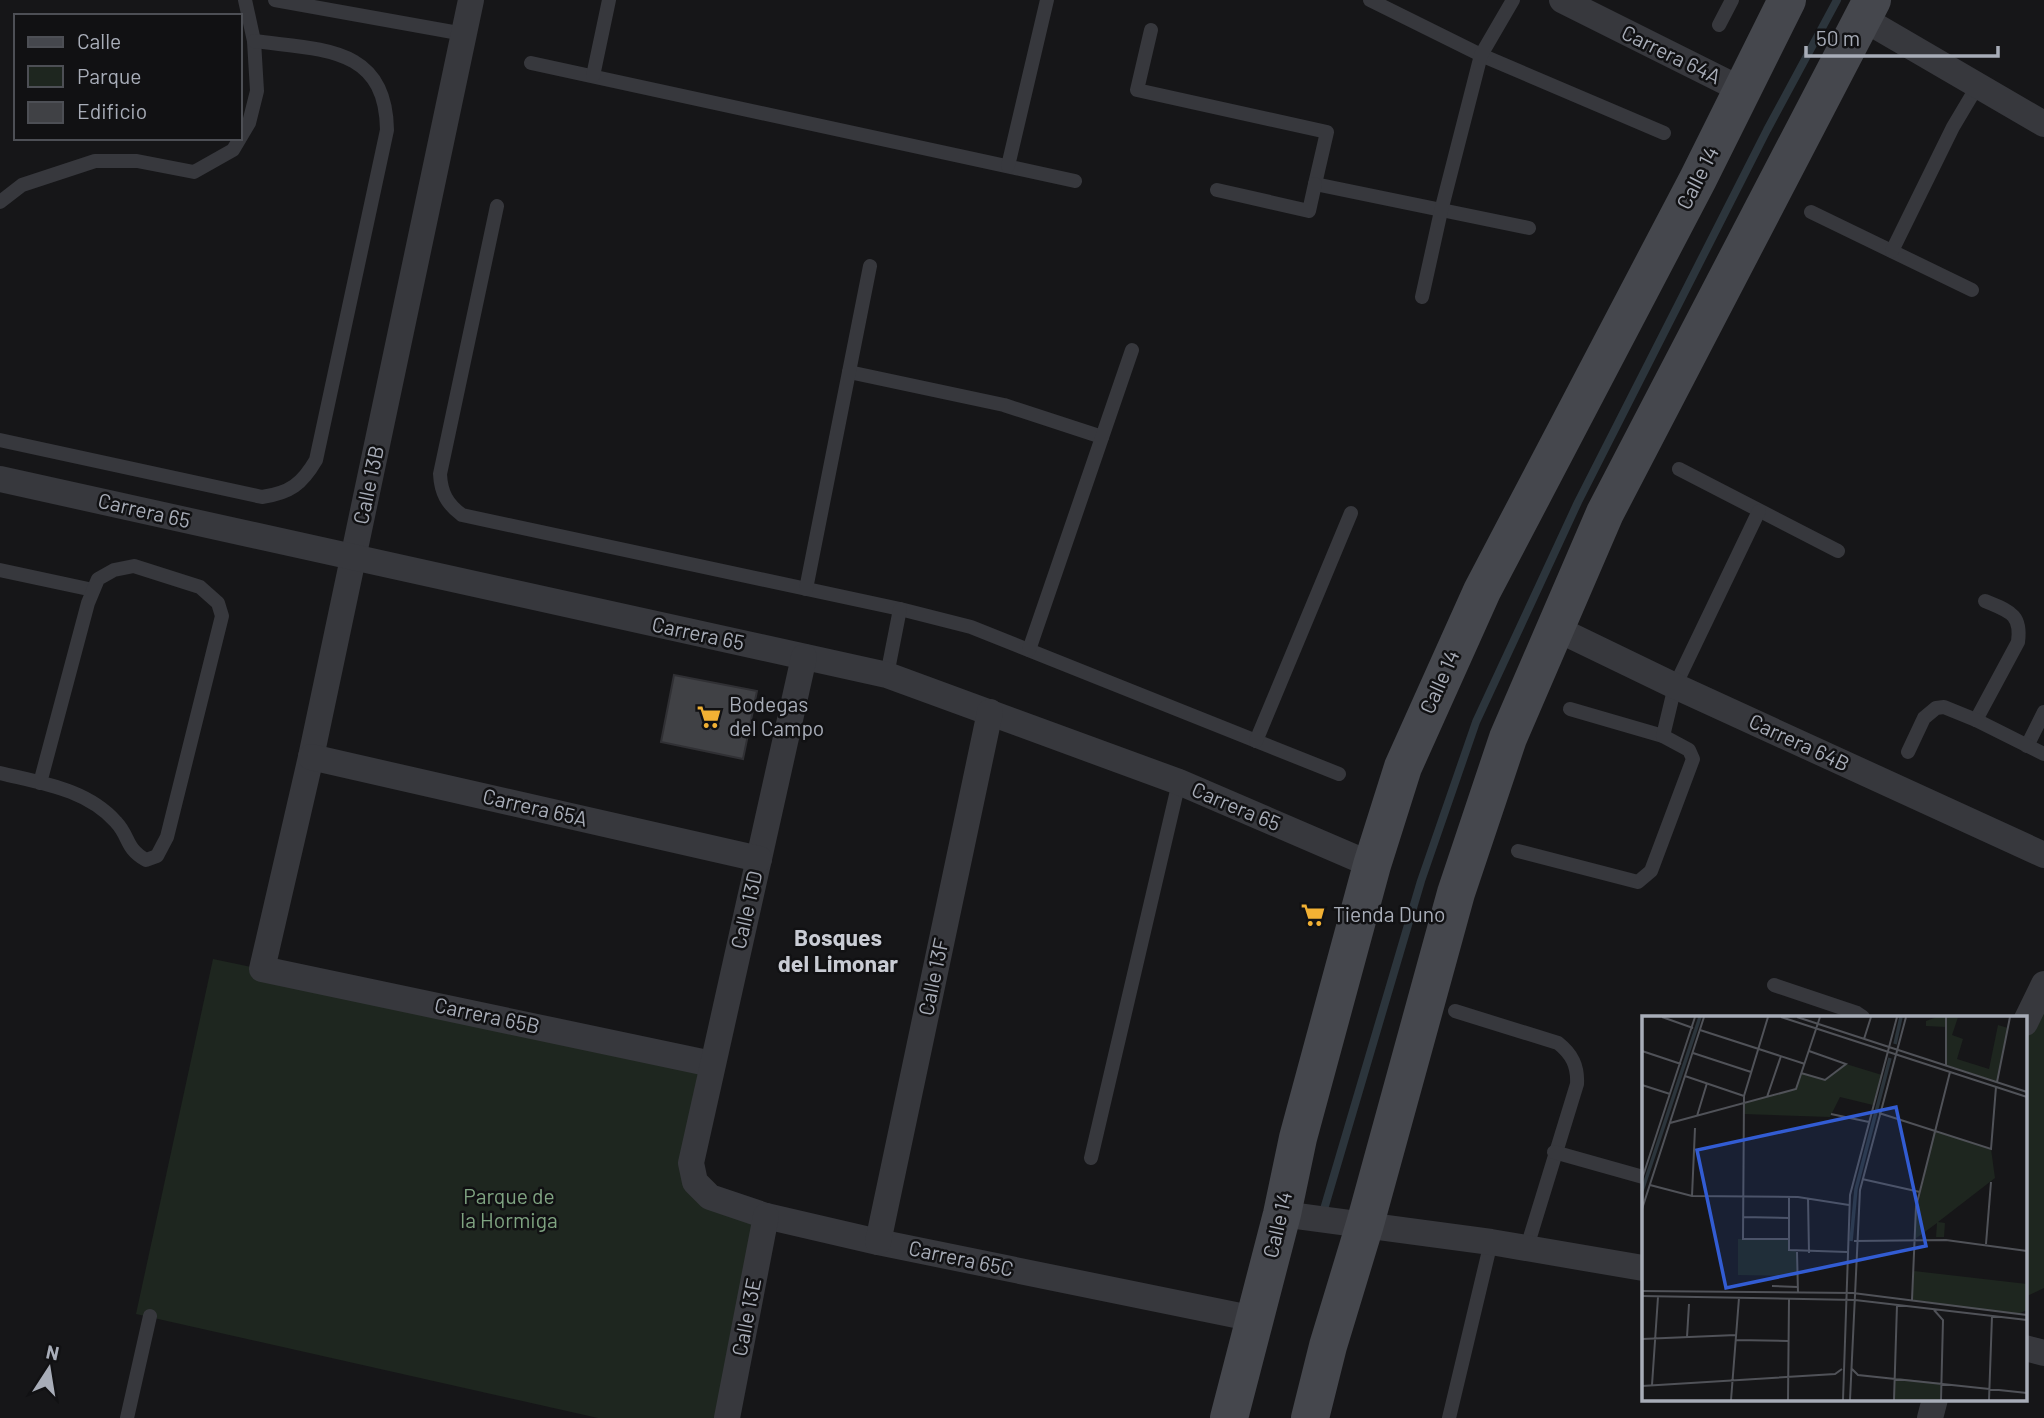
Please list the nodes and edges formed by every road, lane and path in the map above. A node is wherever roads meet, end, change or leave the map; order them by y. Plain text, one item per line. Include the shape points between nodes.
1 (245, 0) edge
2 (275, 0) edge
3 (471, 0) edge
4 (609, 0) edge
5 (1047, 0) edge
6 (1370, 0) edge
7 (1513, 0) edge
8 (1562, 0) edge
9 (1732, 0) edge
10 (1787, 0) edge
11 (1867, 9) edge
12 (1719, 25) dead end
13 (1151, 30) dead end
14 (464, 34) junction
15 (254, 41) junction
16 (1481, 55) junction
17 (531, 63) dead end
18 (593, 76) junction
19 (1978, 85) junction
20 (1742, 90) junction
21 (2044, 124) edge
22 (1664, 133) dead end
23 (242, 135) edge
24 (239, 140) edge
25 (1008, 166) junction
26 (1075, 181) dead end
27 (1315, 184) junction
28 (1217, 190) dead end
29 (0, 202) edge
30 (497, 206) dead end
31 (1441, 211) junction
32 (1811, 212) dead end
33 (1529, 228) dead end
34 (1892, 251) junction
35 (870, 266) dead end
36 (1972, 290) dead end
37 (1422, 297) dead end
38 (1132, 350) dead end
39 (849, 372) junction
40 (1102, 437) junction
41 (0, 440) edge
42 (1679, 469) dead end
43 (0, 479) edge
44 (1759, 511) junction
45 (1351, 513) dead end
46 (1838, 551) dead end
47 (353, 558) junction
48 (0, 570) edge
49 (806, 589) junction
50 (93, 590) junction
51 (1985, 601) dead end
52 (900, 609) junction
53 (1555, 628) junction
54 (1029, 650) junction
55 (804, 657) junction
56 (887, 675) junction
57 (1675, 686) junction
58 (1570, 709) dead end
59 (990, 712) junction
60 (2044, 712) edge
61 (1976, 720) junction
62 (1663, 736) junction
63 (1256, 741) junction
64 (2027, 746) junction
65 (1908, 752) dead end
66 (2044, 754) edge
67 (311, 757) junction
68 (0, 773) edge
69 (1339, 774) dead end
70 (1179, 782) junction
71 (40, 783) junction
72 (1518, 851) dead end
73 (2044, 855) edge
74 (759, 859) junction
75 (1372, 865) junction
76 (262, 969) joint
77 (2044, 984) edge
78 (1774, 985) dead end
79 (1455, 1011) dead end
80 (1862, 1016) edge
81 (2026, 1021) edge
82 (712, 1064) junction
83 (1554, 1152) junction
84 (1091, 1158) dead end
85 (691, 1163) joint
86 (1642, 1177) edge
87 (1282, 1214) junction
88 (766, 1216) junction
89 (1365, 1224) junction
90 (878, 1242) junction
91 (1491, 1242) junction
92 (1527, 1247) junction
93 (1642, 1268) edge
94 (150, 1316) dead end
95 (1255, 1319) junction
96 (2026, 1348) edge
97 (2044, 1353) edge
98 (1935, 1400) edge
99 (127, 1418) edge
100 (727, 1418) edge
101 (1229, 1418) edge
102 (1310, 1418) edge
103 (1449, 1418) edge
104 (1930, 1418) edge

1 - 15 lane
2 - 14 lane
3 - 14 street, Calle 13B
4 - 18 lane
5 - 25 lane
6 - 16 lane
7 - 16 lane
8 - 20 street, Carrera 64A
9 - 12 lane
10 - 20 street, Calle 14
11 - 19 street
11 - 53 street via 1605,513
13 - 27 lane via 1138,90 1326,132
14 - 47 street, Calle 13B
15 - 23 lane via 257,91
15 - 41 lane via 348,57 367,70 380,87 387,108 387,130 316,460 307,475 295,487 262,497
16 - 22 lane
16 - 31 lane
17 - 18 lane
18 - 25 lane
19 - 21 street
19 - 34 lane
20 - 75 street, Calle 14 via 1482,591 1403,767
24 - 29 lane via 233,150 194,172 137,161 95,161 22,185
25 - 26 lane
27 - 28 lane via 1309,211
27 - 31 lane
30 - 49 lane via 440,474 452,508 473,519
31 - 33 lane
31 - 37 lane
32 - 34 lane
34 - 36 lane
35 - 39 lane
38 - 40 lane
39 - 40 lane via 1004,405
39 - 49 lane
40 - 54 lane
42 - 44 lane
43 - 47 street, Carrera 65
44 - 46 lane
44 - 57 lane
45 - 63 lane
47 - 55 street, Carrera 65
47 - 67 street, Calle 13B
48 - 50 lane
49 - 52 lane
50 - 71 lane
50 - 71 lane via 98,579 134,566 201,587 218,603 222,616 167,837 157,856 146,860 133,852 118,823 99,806 61,787
51 - 61 lane via 2008,610 2020,629 2018,642
52 - 54 lane via 971,627
52 - 56 lane
53 - 57 street, Carrera 64B
53 - 89 street via 1508,738 1455,893
54 - 63 lane
55 - 56 street, Carrera 65
55 - 74 street, Calle 13D
56 - 59 street, Carrera 65
57 - 62 lane
57 - 73 street, Carrera 64B
58 - 62 lane
59 - 70 street, Carrera 65
59 - 90 street, Calle 13F
60 - 64 lane
61 - 64 lane
61 - 65 lane via 1951,708 1936,708 1924,718
62 - 72 lane via 1689,750 1693,759 1651,871 1637,883
63 - 69 lane
64 - 66 lane
67 - 74 street, Carrera 65A
67 - 76 street, Calle 13B
68 - 71 lane
70 - 75 street, Carrera 65
70 - 84 lane
74 - 82 street, Calle 13D
75 - 87 street, Calle 14
76 - 82 street, Carrera 65B
77 - 81 street
78 - 80 lane
79 - 83 lane via 1568,1050 1577,1084
82 - 85 street, Calle 13D
83 - 86 lane
83 - 92 lane
85 - 88 street, Carrera 65C via 695,1182 710,1197
87 - 89 street
87 - 95 street, Calle 14
88 - 90 street, Carrera 65C
88 - 100 street, Calle 13E
89 - 91 street
89 - 102 street
90 - 95 street, Carrera 65C
91 - 92 street
91 - 103 lane
92 - 93 street
94 - 99 lane
95 - 101 street, Calle 14
96 - 97 street
98 - 104 street

